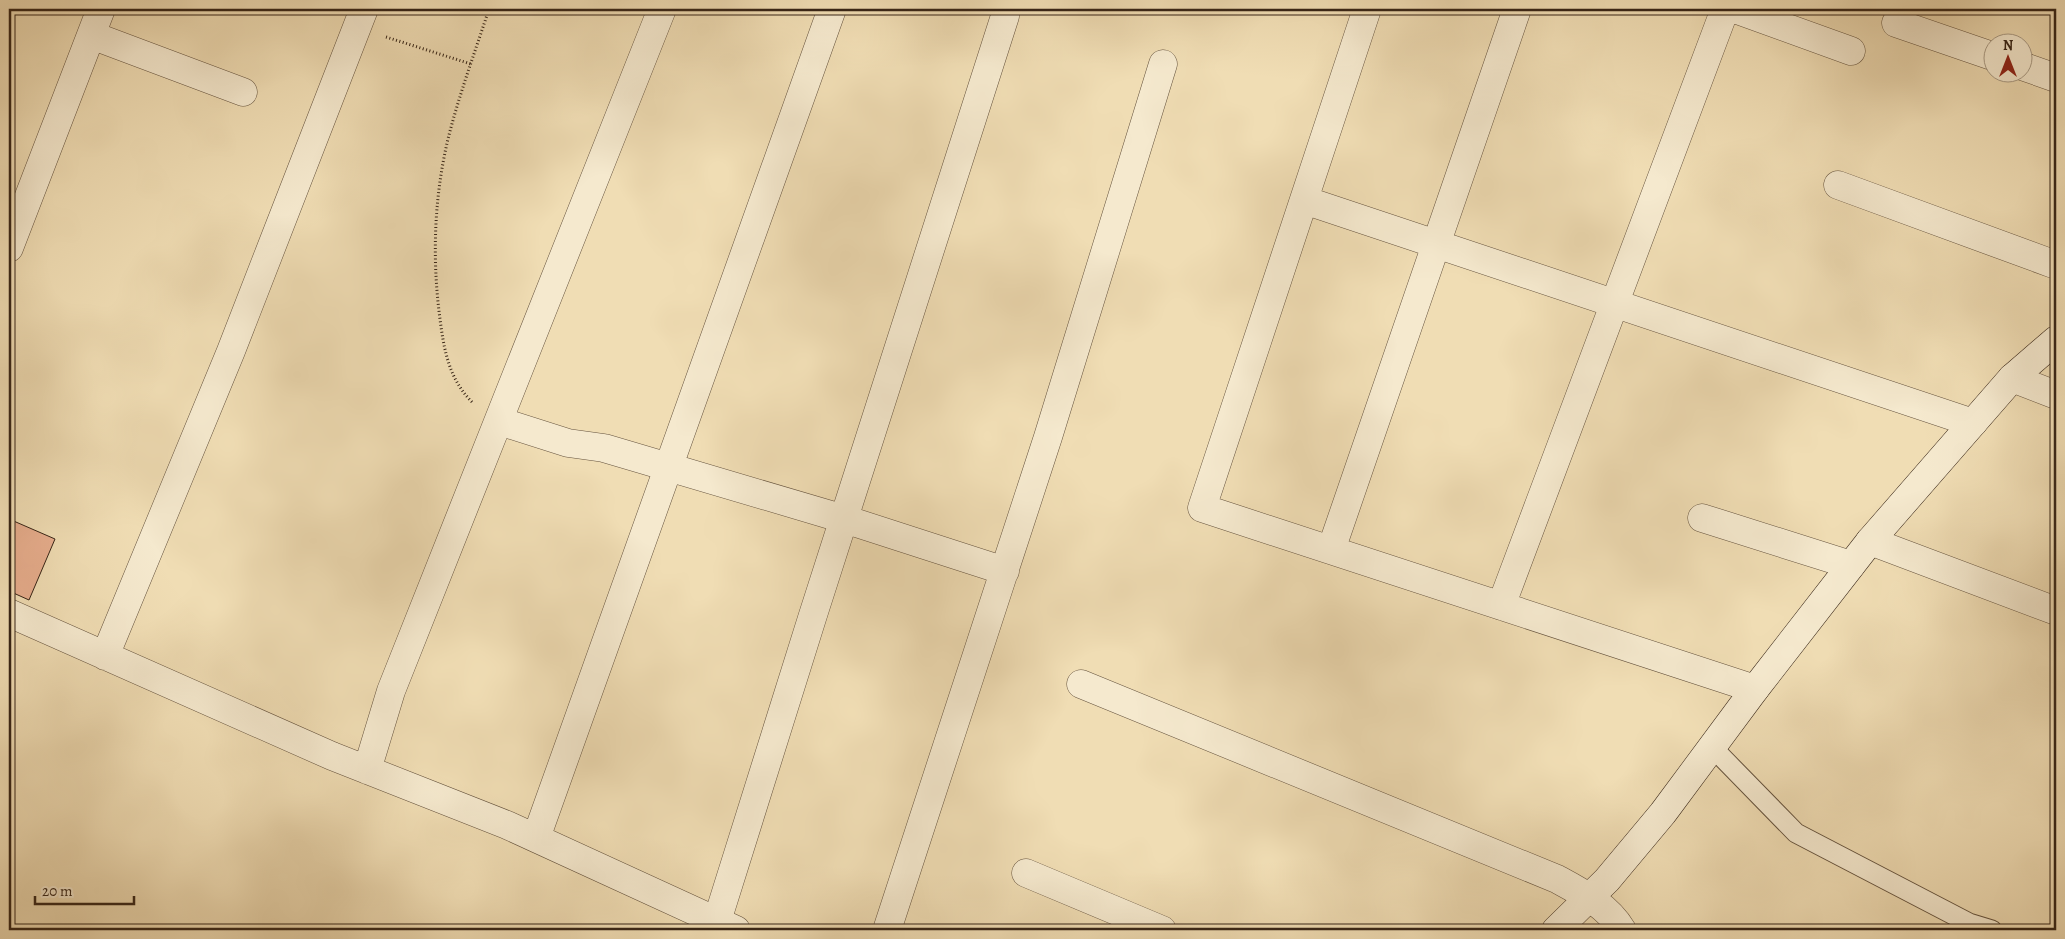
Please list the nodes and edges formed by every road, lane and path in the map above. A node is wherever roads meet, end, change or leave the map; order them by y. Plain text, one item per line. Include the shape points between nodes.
1 (101, 9) edge
2 (489, 9) edge
3 (662, 9) edge
4 (832, 9) edge
5 (1367, 9) edge
6 (1517, 9) edge
7 (1725, 9) edge
8 (1735, 9) edge
9 (1005, 16) dead end
10 (361, 18) edge
11 (1896, 24) dead end
12 (91, 35) junction
13 (1851, 51) dead end
14 (1982, 53) edge
15 (471, 64) junction
16 (1163, 64) dead end
17 (2032, 70) edge
18 (2056, 78) edge
19 (243, 92) dead end
20 (1838, 185) dead end
21 (1304, 200) junction
22 (1436, 244) junction
23 (9, 248) edge
24 (2056, 265) edge
25 (1614, 304) junction
26 (2056, 340) edge
27 (2012, 378) junction
28 (2056, 395) edge
29 (499, 421) junction
30 (1973, 423) junction
31 (668, 467) junction
32 (1702, 518) dead end
33 (844, 519) junction
34 (1870, 541) junction
35 (1331, 550) junction
36 (1851, 565) junction
37 (1005, 571) junction
38 (1501, 606) junction
39 (2056, 610) edge
40 (9, 613) edge
41 (105, 656) junction
42 (1081, 684) dead end
43 (1755, 689) junction
44 (1712, 747) junction
45 (367, 770) junction
46 (536, 838) junction
47 (1026, 873) dead end
48 (1589, 896) junction
49 (727, 926) edge
50 (887, 930) edge
51 (1162, 930) edge
52 (1556, 930) edge
53 (1622, 930) edge
54 (1992, 930) edge

1 - 12 street
2 - 15 path
3 - 29 street
4 - 31 street
5 - 21 street
6 - 22 street
7 - 25 street
8 - 13 street
9 - 33 street
10 - 15 path
10 - 41 street via 231,351
11 - 14 street
12 - 19 street
12 - 23 street
15 - 29 path via 448,139 440,179 435,258 437,296 450,370 470,400
16 - 37 street
17 - 18 street
20 - 24 street
21 - 22 street
21 - 35 street via 1202,508
22 - 25 street
22 - 35 street
25 - 30 street
25 - 38 street
26 - 27 street
27 - 28 street
27 - 30 street
29 - 31 street via 568,444 604,448
29 - 45 street via 391,691
30 - 34 street
31 - 33 street
31 - 46 street
32 - 36 street
33 - 37 street
33 - 49 street
34 - 36 street
34 - 39 street
35 - 38 street
36 - 43 street
37 - 50 street
38 - 43 street
40 - 41 street
41 - 45 street
42 - 48 street via 1557,879
43 - 44 street
44 - 48 street via 1663,813 1607,880
44 - 54 lane via 1796,833 1969,922
45 - 46 street
46 - 49 street
47 - 51 street
48 - 52 street
48 - 53 street via 1616,920

